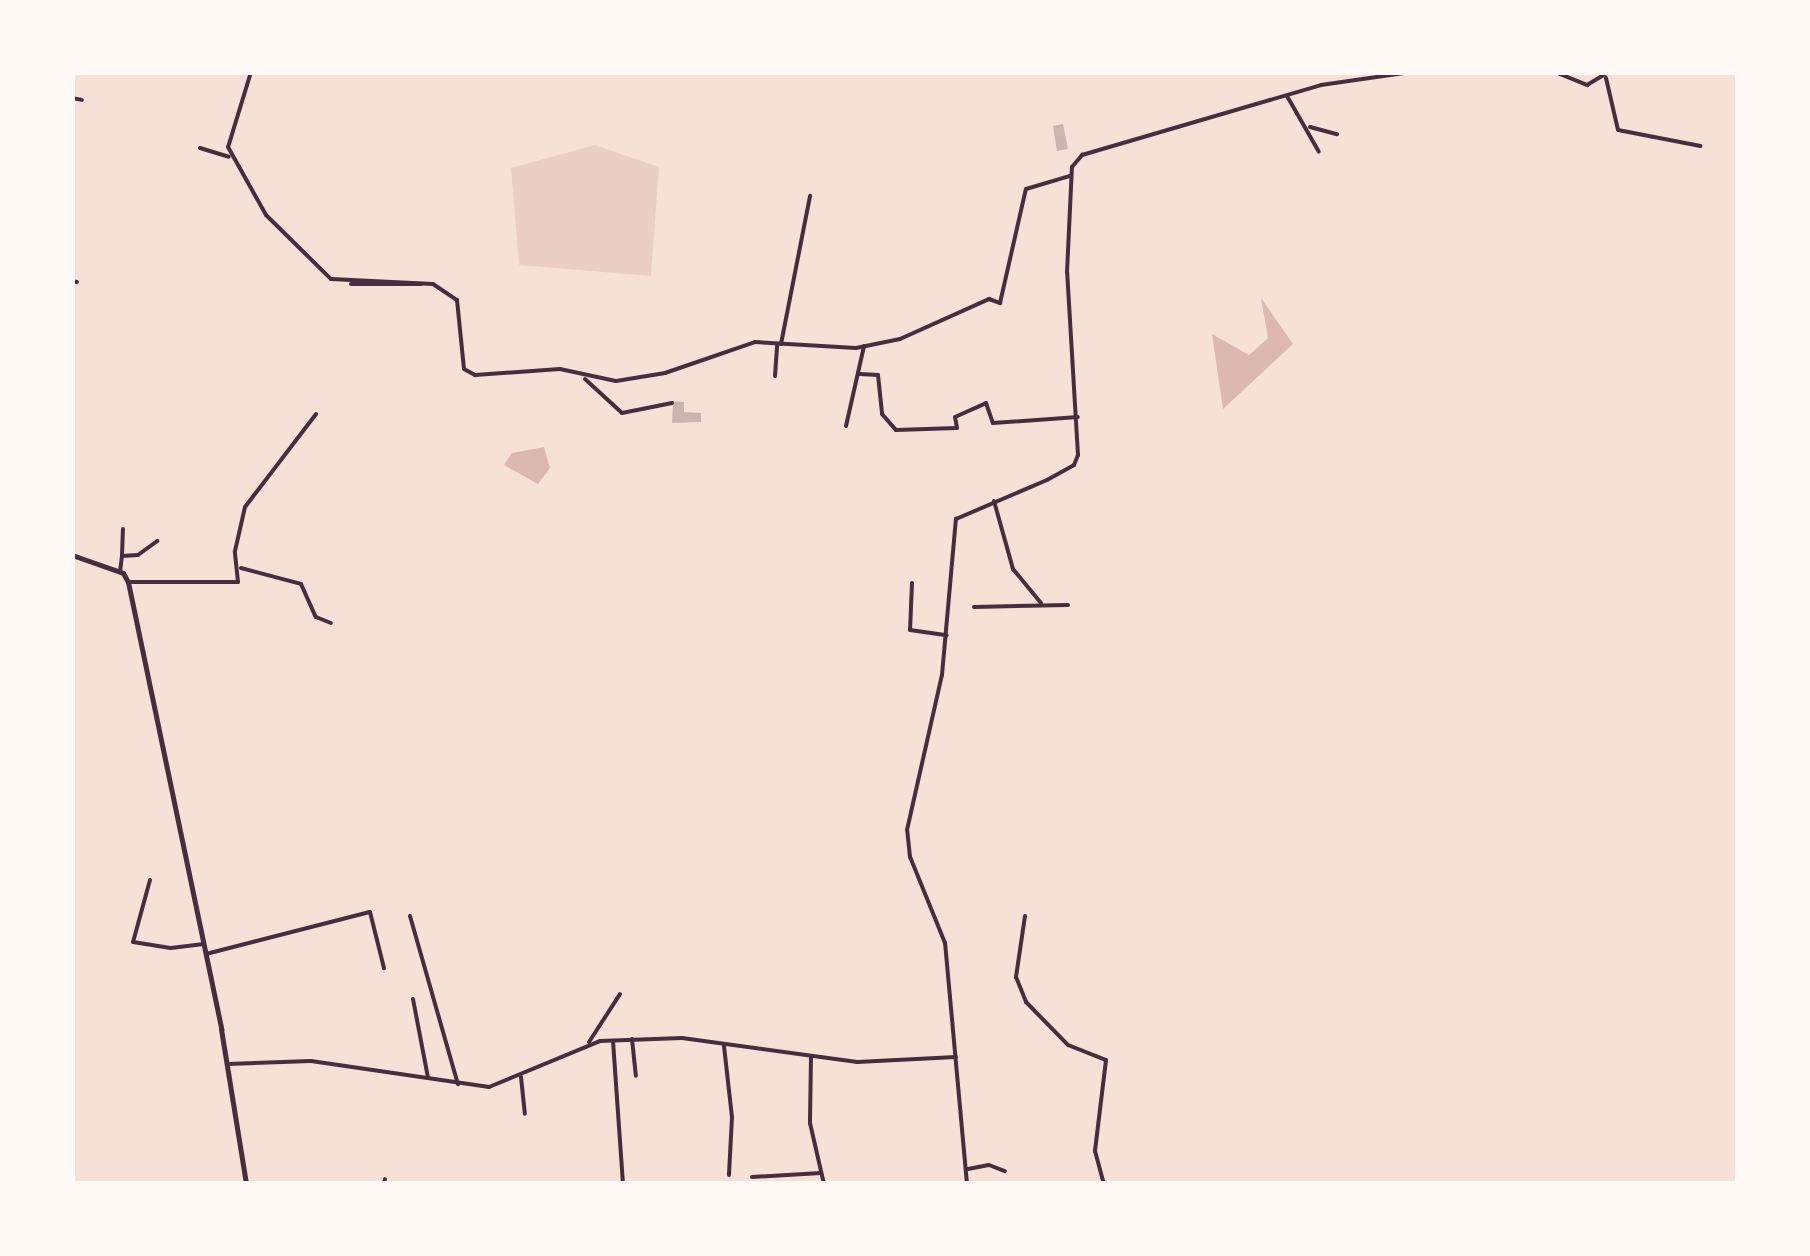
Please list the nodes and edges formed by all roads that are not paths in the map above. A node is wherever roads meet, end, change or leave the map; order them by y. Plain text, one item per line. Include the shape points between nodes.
1 (252, 72) edge
2 (1411, 72) edge
3 (1555, 72) edge
4 (1608, 76) edge
5 (1287, 96) junction
6 (72, 98) edge
7 (82, 100) dead end
8 (1310, 127) junction
9 (1337, 134) dead end
10 (1700, 146) dead end
11 (200, 148) dead end
12 (1320, 152) dead end
13 (232, 160) junction
14 (1070, 176) junction
15 (810, 196) dead end
16 (425, 283) junction
17 (351, 284) junction
18 (779, 346) junction
19 (864, 346) junction
20 (860, 374) junction
21 (775, 376) dead end
22 (585, 379) junction
23 (672, 403) dead end
24 (316, 414) dead end
25 (1078, 418) junction
26 (846, 426) dead end
27 (994, 500) junction
28 (123, 529) dead end
29 (157, 542) dead end
30 (73, 556) edge
31 (122, 556) junction
32 (241, 568) junction
33 (120, 572) junction
34 (128, 582) junction
35 (912, 584) dead end
36 (1041, 603) junction
37 (1068, 605) dead end
38 (974, 607) dead end
39 (331, 623) dead end
40 (947, 634) junction
41 (150, 880) dead end
42 (410, 916) dead end
43 (1025, 916) dead end
44 (204, 944) junction
45 (206, 954) junction
46 (384, 968) dead end
47 (620, 994) dead end
48 (414, 999) dead end
49 (632, 1039) junction
50 (612, 1041) junction
51 (590, 1042) junction
52 (724, 1046) junction
53 (811, 1057) junction
54 (956, 1057) junction
55 (227, 1064) junction
56 (636, 1076) dead end
57 (428, 1078) junction
58 (521, 1078) junction
59 (458, 1084) junction
60 (525, 1114) dead end
61 (968, 1170) junction
62 (1005, 1171) dead end
63 (821, 1173) junction
64 (729, 1175) dead end
65 (752, 1177) dead end
66 (246, 1184) edge
67 (623, 1184) edge
68 (824, 1184) edge
69 (968, 1184) edge
70 (1104, 1184) edge

1 - 13 street via 228,136
2 - 5 street
3 - 4 street via 1588,85
4 - 10 street via 1618,130
5 - 8 street
5 - 14 street via 1082,155
6 - 7 street
8 - 9 street
8 - 12 street
11 - 13 street via 222,150
13 - 17 street via 276,228 331,279
14 - 19 street via 1026,189 1000,303 989,299 900,339
14 - 25 street via 1067,272
15 - 18 street
16 - 17 street
16 - 17 street via 352,276
16 - 22 street via 457,300 468,373 524,376 560,369
18 - 19 street
18 - 21 street
18 - 22 street via 745,344 654,376
19 - 20 street
20 - 25 street via 878,375 882,414 896,430 958,428 956,417 986,403 993,423
20 - 26 street
22 - 23 street via 622,413
24 - 32 street via 245,507 235,551
25 - 27 street via 1074,465
27 - 36 street via 1013,569
27 - 40 street via 956,519
28 - 31 street
29 - 31 street via 138,555
30 - 33 street
31 - 33 street
32 - 34 street via 236,583
32 - 39 street via 300,584 316,617
33 - 34 street
34 - 44 street
35 - 40 street via 910,630
36 - 37 street
36 - 38 street
40 - 54 street via 906,840 943,930
41 - 44 street via 133,942
42 - 59 street
43 - 70 street via 1016,977 1026,1002 1068,1045 1106,1060 1095,1151
44 - 45 street
45 - 46 street via 370,912
45 - 55 street
47 - 51 street
48 - 57 street
49 - 50 street
49 - 52 street
49 - 56 street
50 - 51 street
50 - 67 street
51 - 58 street
52 - 53 street
52 - 64 street via 732,1117
53 - 54 street
53 - 63 street via 810,1124
54 - 61 street
55 - 57 street via 311,1061
55 - 66 street
57 - 59 street
58 - 59 street via 495,1087
58 - 60 street
61 - 62 street via 989,1165
61 - 69 street
63 - 65 street
63 - 68 street

